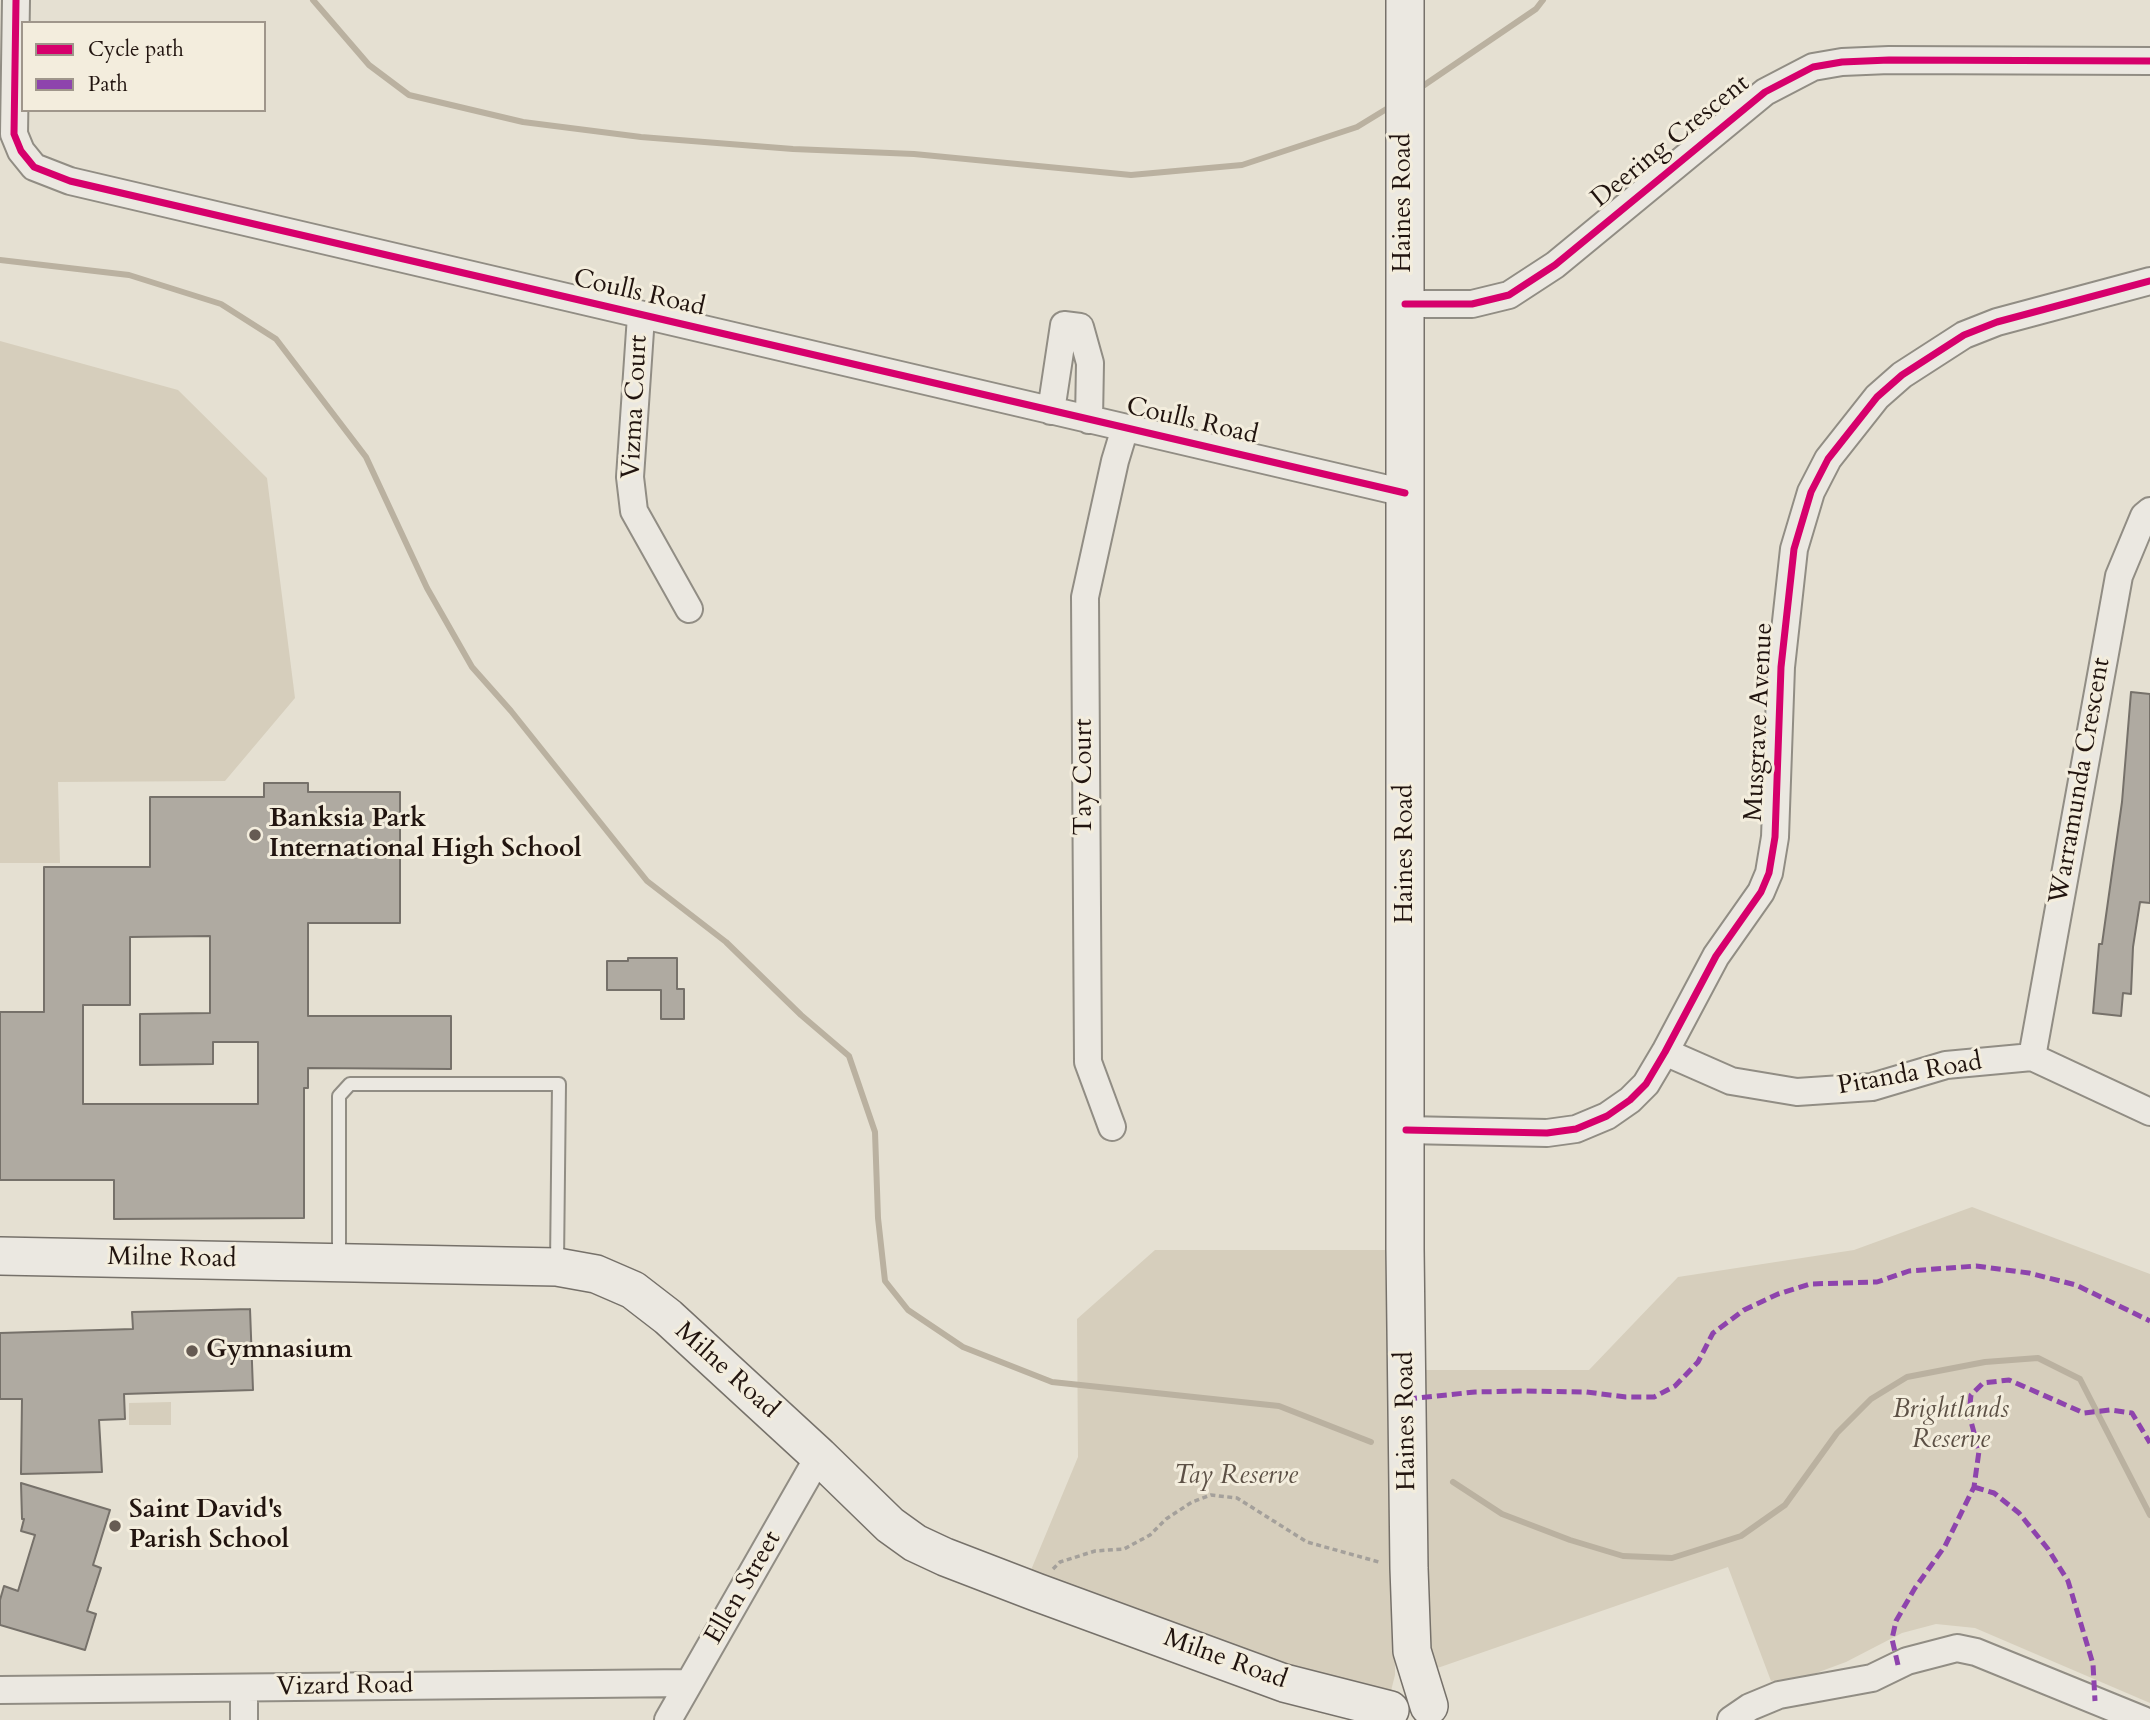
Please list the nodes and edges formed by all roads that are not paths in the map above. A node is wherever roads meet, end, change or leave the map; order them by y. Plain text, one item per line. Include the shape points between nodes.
1 (16, 0) edge
2 (1405, 0) edge
3 (2150, 61) edge
4 (2150, 281) edge
5 (1405, 304) junction
6 (641, 316) junction
7 (1051, 411) junction
8 (1089, 420) junction
9 (1125, 428) junction
10 (1405, 493) junction
11 (2150, 511) edge
12 (689, 609) dead end
13 (1665, 1052) junction
14 (2032, 1057) junction
15 (2150, 1112) edge
16 (1112, 1127) dead end
17 (1406, 1130) junction
18 (0, 1256) edge
19 (339, 1263) junction
20 (557, 1266) junction
21 (819, 1455) junction
22 (689, 1683) junction
23 (244, 1689) junction
24 (0, 1690) edge
25 (1399, 1714) edge
26 (244, 1720) edge
27 (668, 1720) edge
28 (1731, 1720) edge
29 (2143, 1720) edge

1 - 6 street, Coulls Road via 14,134 34,167 70,181
2 - 5 main road, Haines Road
3 - 5 street, Deering Crescent via 1889,60 1813,67 1765,92 1555,265 1509,295 1472,304
4 - 13 street, Musgrave Avenue via 1964,335 1902,374 1877,397 1828,459 1811,492 1794,549 1781,667 1769,873 1716,956
5 - 10 main road, Haines Road
6 - 7 street, Coulls Road
6 - 12 street, Vizma Court via 630,477 634,511
7 - 8 street, Coulls Road
7 - 8 street, Coulls Road via 1064,325 1080,327 1090,363
8 - 9 street, Coulls Road
9 - 10 street, Coulls Road
9 - 16 street, Tay Court via 1085,597 1088,1062
10 - 17 main road, Haines Road
11 - 14 street, Warramunda Crescent via 2119,576
13 - 14 street, Pitanda Road via 1731,1081 1797,1092 1872,1087 1946,1065
13 - 17 street, Musgrave Avenue via 1646,1084 1630,1100 1576,1129 1547,1133
14 - 15 street
17 - 25 main road, Haines Road via 1412,1651
18 - 19 main road, Milne Road
19 - 20 main road, Milne Road
19 - 20 lane via 339,1096 350,1084 559,1084
20 - 21 main road, Milne Road via 596,1274 633,1290
21 - 22 street, Ellen Street
21 - 25 main road, Milne Road via 890,1525 945,1558 1284,1682
22 - 23 street, Vizard Road
22 - 27 street, Ellen Street
23 - 24 street, Vizard Road
23 - 26 street
28 - 29 street via 1779,1695 1860,1681 1907,1661 1957,1648

